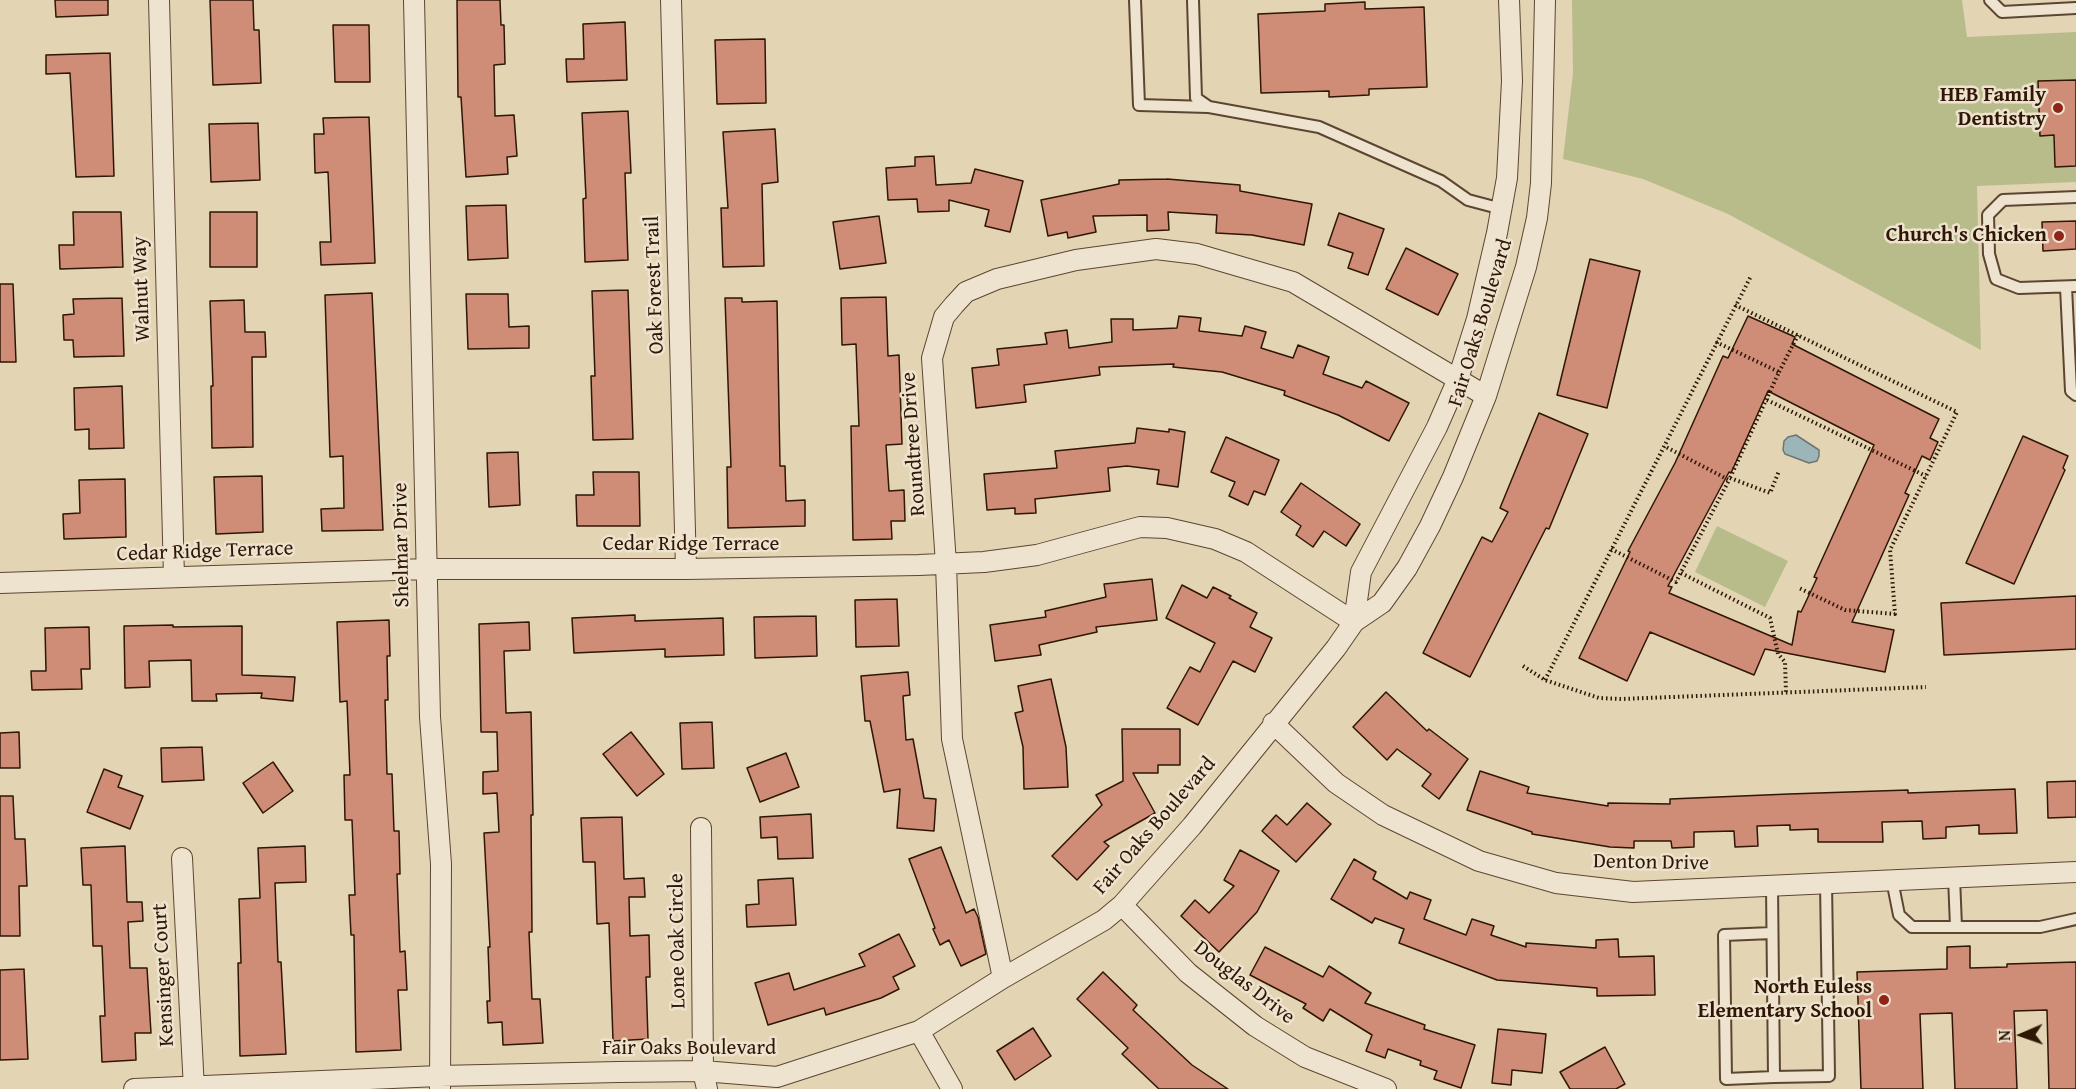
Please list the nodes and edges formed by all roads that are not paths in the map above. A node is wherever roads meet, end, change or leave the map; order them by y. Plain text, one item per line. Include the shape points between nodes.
1 (159, 0) edge
2 (414, 0) edge
3 (671, 0) edge
4 (1135, 0) edge
5 (1193, 0) edge
6 (1509, 0) edge
7 (1545, 0) edge
8 (1990, 0) edge
9 (2076, 8) edge
10 (1209, 107) junction
11 (1507, 178) junction
12 (1541, 183) junction
13 (2076, 197) edge
14 (1502, 209) junction
15 (2071, 286) edge
16 (1458, 380) junction
17 (2076, 395) edge
18 (1486, 396) junction
19 (946, 564) junction
20 (427, 569) junction
21 (686, 569) junction
22 (174, 577) junction
23 (0, 583) edge
24 (1354, 622) junction
25 (1274, 723) junction
26 (701, 828) dead end
27 (182, 858) dead end
28 (2076, 872) edge
29 (1954, 877) junction
30 (1892, 880) junction
31 (1826, 883) junction
32 (1772, 886) junction
33 (1122, 905) junction
34 (2076, 919) edge
35 (1956, 927) junction
36 (1772, 933) junction
37 (1003, 978) junction
38 (919, 1031) junction
39 (1774, 1077) junction
40 (705, 1080) edge
41 (440, 1082) edge
42 (194, 1088) edge
43 (134, 1089) edge
44 (952, 1089) edge
45 (1386, 1089) edge

1 - 22 street, Walnut Way
2 - 20 street, Shelmar Drive
3 - 21 street, Oak Forest Trail
4 - 10 lane via 1139,105
5 - 10 lane via 1196,98
6 - 11 street, Fair Oaks Boulevard via 1512,81
7 - 12 street, Fair Oaks Boulevard
8 - 9 lane via 2002,12
10 - 14 lane via 1320,127 1441,181 1468,200
11 - 12 street
11 - 14 street, Fair Oaks Boulevard
12 - 18 street, Fair Oaks Boulevard via 1527,267
13 - 15 lane via 2003,200 1988,215 1989,254 1996,279 2019,288
14 - 16 street, Fair Oaks Boulevard via 1477,319
15 - 17 lane via 2071,390
16 - 18 street, Roundtree Drive
16 - 19 street, Roundtree Drive via 1293,282 1197,254 1156,249 1076,260 997,279 966,292 954,305 945,317 932,358
16 - 24 street, Fair Oaks Boulevard via 1362,572
18 - 24 street, Fair Oaks Boulevard via 1449,487 1407,568 1382,603
19 - 21 street, Cedar Ridge Terrace
19 - 24 street, Cedar Ridge Terrace via 1037,555 1140,527 1167,528 1215,539 1246,552
19 - 37 street, Roundtree Drive via 952,739
20 - 21 street, Cedar Ridge Terrace
20 - 22 street, Cedar Ridge Terrace
20 - 41 street, Shelmar Drive via 430,717 441,864
22 - 23 street, Cedar Ridge Terrace
24 - 25 street, Fair Oaks Boulevard
25 - 32 street, Denton Drive via 1336,783 1383,815 1479,861 1556,884 1633,892
25 - 33 street, Fair Oaks Boulevard via 1192,826
26 - 40 street, Lone Oak Circle
27 - 42 street, Kensinger Court
28 - 29 street, Denton Drive
29 - 30 street, Denton Drive
29 - 35 lane
30 - 31 street, Denton Drive
30 - 35 lane via 1899,915 1912,927
31 - 32 street, Denton Drive
31 - 39 lane via 1829,1076
32 - 36 lane
33 - 37 street, Fair Oaks Boulevard via 1104,920
33 - 45 street, Douglas Drive via 1188,973 1255,1026 1305,1057
34 - 35 lane via 2040,927
36 - 39 lane
36 - 39 lane via 1724,935 1724,947 1726,1079
37 - 38 street, Fair Oaks Boulevard
38 - 40 street, Fair Oaks Boulevard via 777,1077
38 - 44 street
40 - 41 street, Fair Oaks Boulevard
41 - 42 street, Fair Oaks Boulevard
42 - 43 street, Fair Oaks Boulevard

